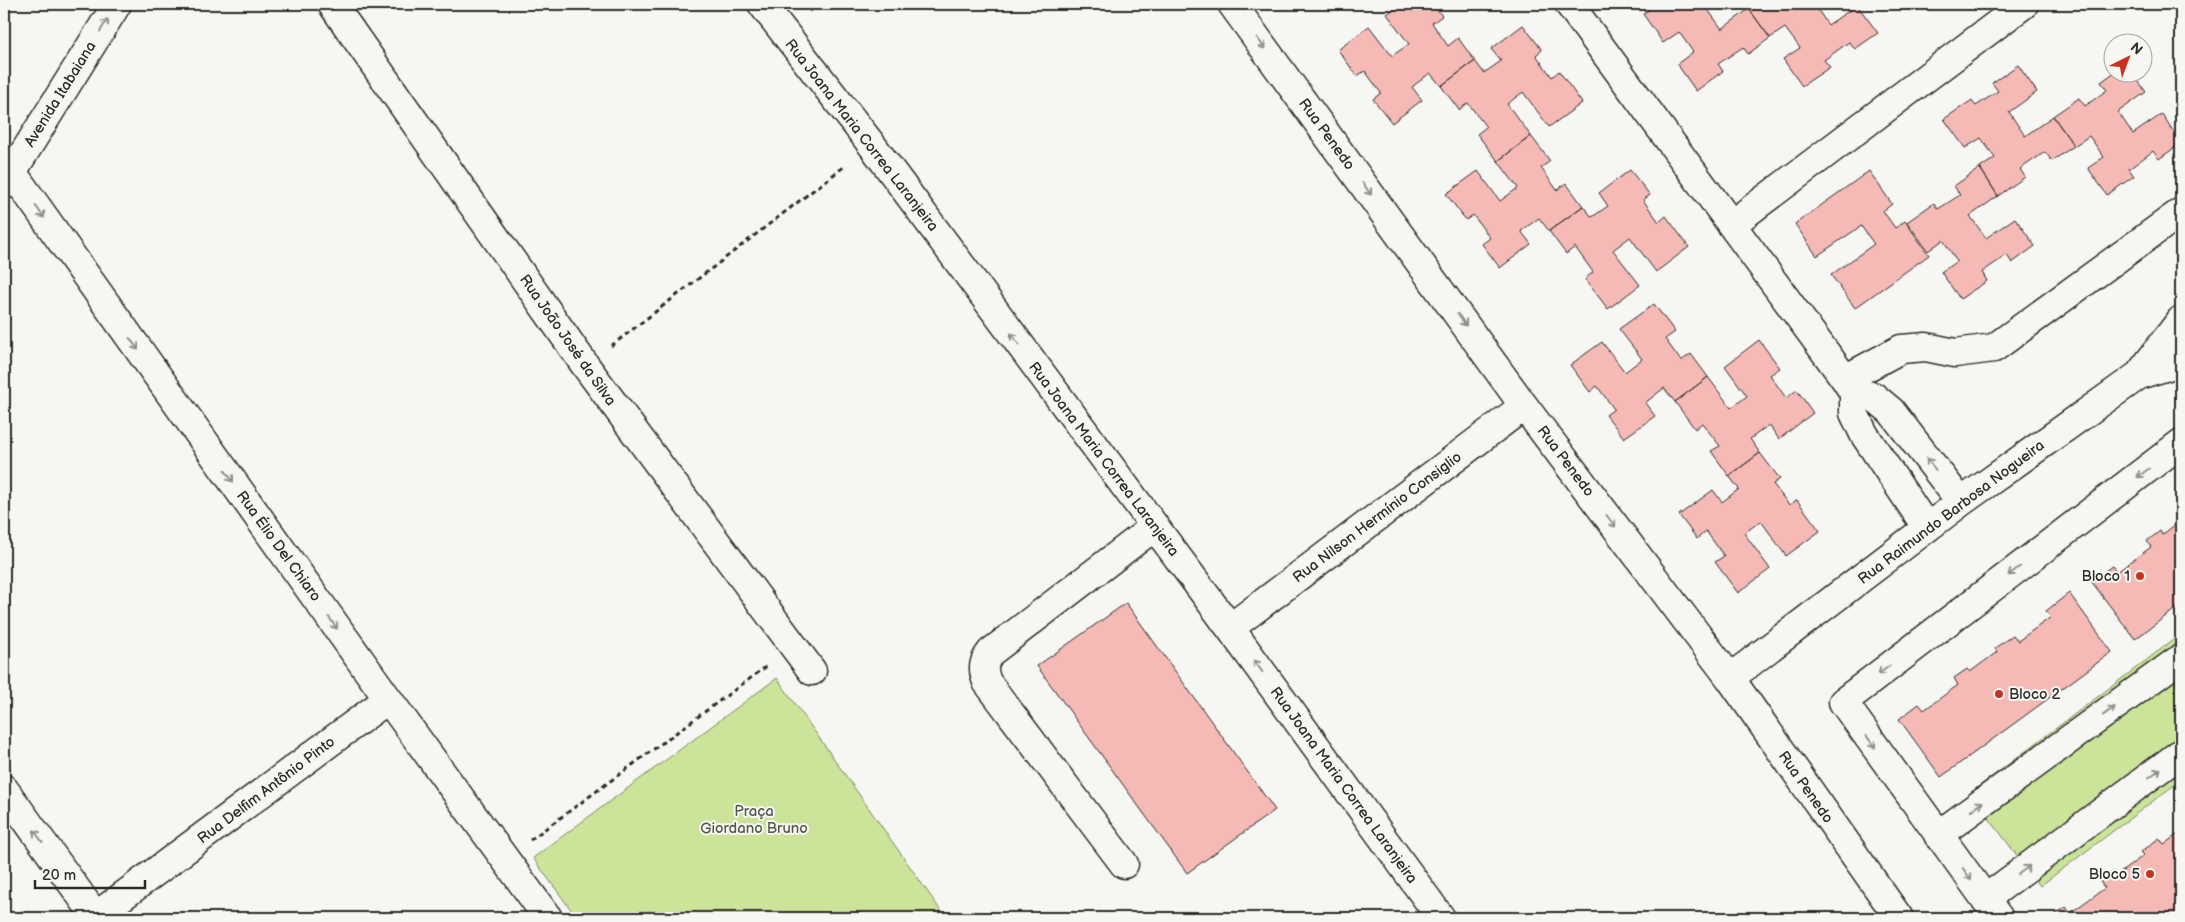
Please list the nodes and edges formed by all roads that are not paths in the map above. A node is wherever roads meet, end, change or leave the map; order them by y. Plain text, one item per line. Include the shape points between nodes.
1 (117, 4) edge
2 (332, 4) edge
3 (762, 4) edge
4 (1232, 4) edge
5 (2024, 4) edge
6 (1572, 5) edge
7 (8, 179) edge
8 (2181, 212) edge
9 (1732, 224) junction
10 (2181, 320) edge
11 (2181, 362) edge
12 (2139, 375) junction
13 (1849, 386) junction
14 (1524, 406) junction
15 (2181, 443) edge
16 (1961, 502) junction
17 (1154, 527) junction
18 (1928, 528) junction
19 (1230, 628) junction
20 (2181, 658) edge
21 (812, 671) dead end
22 (1730, 678) junction
23 (388, 699) junction
24 (2181, 753) edge
25 (4, 789) edge
26 (1938, 835) junction
27 (1124, 864) dead end
28 (1992, 909) edge
29 (96, 917) edge
30 (548, 918) edge
31 (1441, 918) edge
32 (1900, 918) edge

7 -> 1 street, Avenida Itabaiana
2 - 21 street, Rua João José da Silva via 585,365
17 -> 3 street, Rua Joana Maria Correa Laranjeira via 872,145
4 -> 14 street, Rua Penedo
5 - 9 street
6 - 9 street
7 -> 23 street, Rua Élio Del Chiaro
8 - 13 street via 1994,348 1955,353 1926,347 1901,349
9 - 13 street
10 - 12 street
11 - 12 street, Rua Raimundo Barbosa Nogueira
12 - 16 street, Rua Raimundo Barbosa Nogueira
16 -> 13 street via 1891,411 1873,396
13 - 18 street via 1854,412 1864,434
14 - 19 street, Rua Nilson Hermínio Consiglio
14 -> 22 street, Rua Penedo
15 -> 26 street via 1843,702
16 - 18 street, Rua Raimundo Barbosa Nogueira
17 - 19 street, Rua Joana Maria Correa Laranjeira
17 - 27 street via 984,660 983,672 988,682
18 - 22 street, Rua Raimundo Barbosa Nogueira
31 -> 19 street, Rua Joana Maria Correa Laranjeira
26 -> 20 street
22 - 32 street, Rua Penedo
23 - 29 street, Rua Delfim Antônio Pinto
23 - 30 street, Rua Élio Del Chiaro
28 -> 24 street
29 -> 25 street
26 -> 28 street

